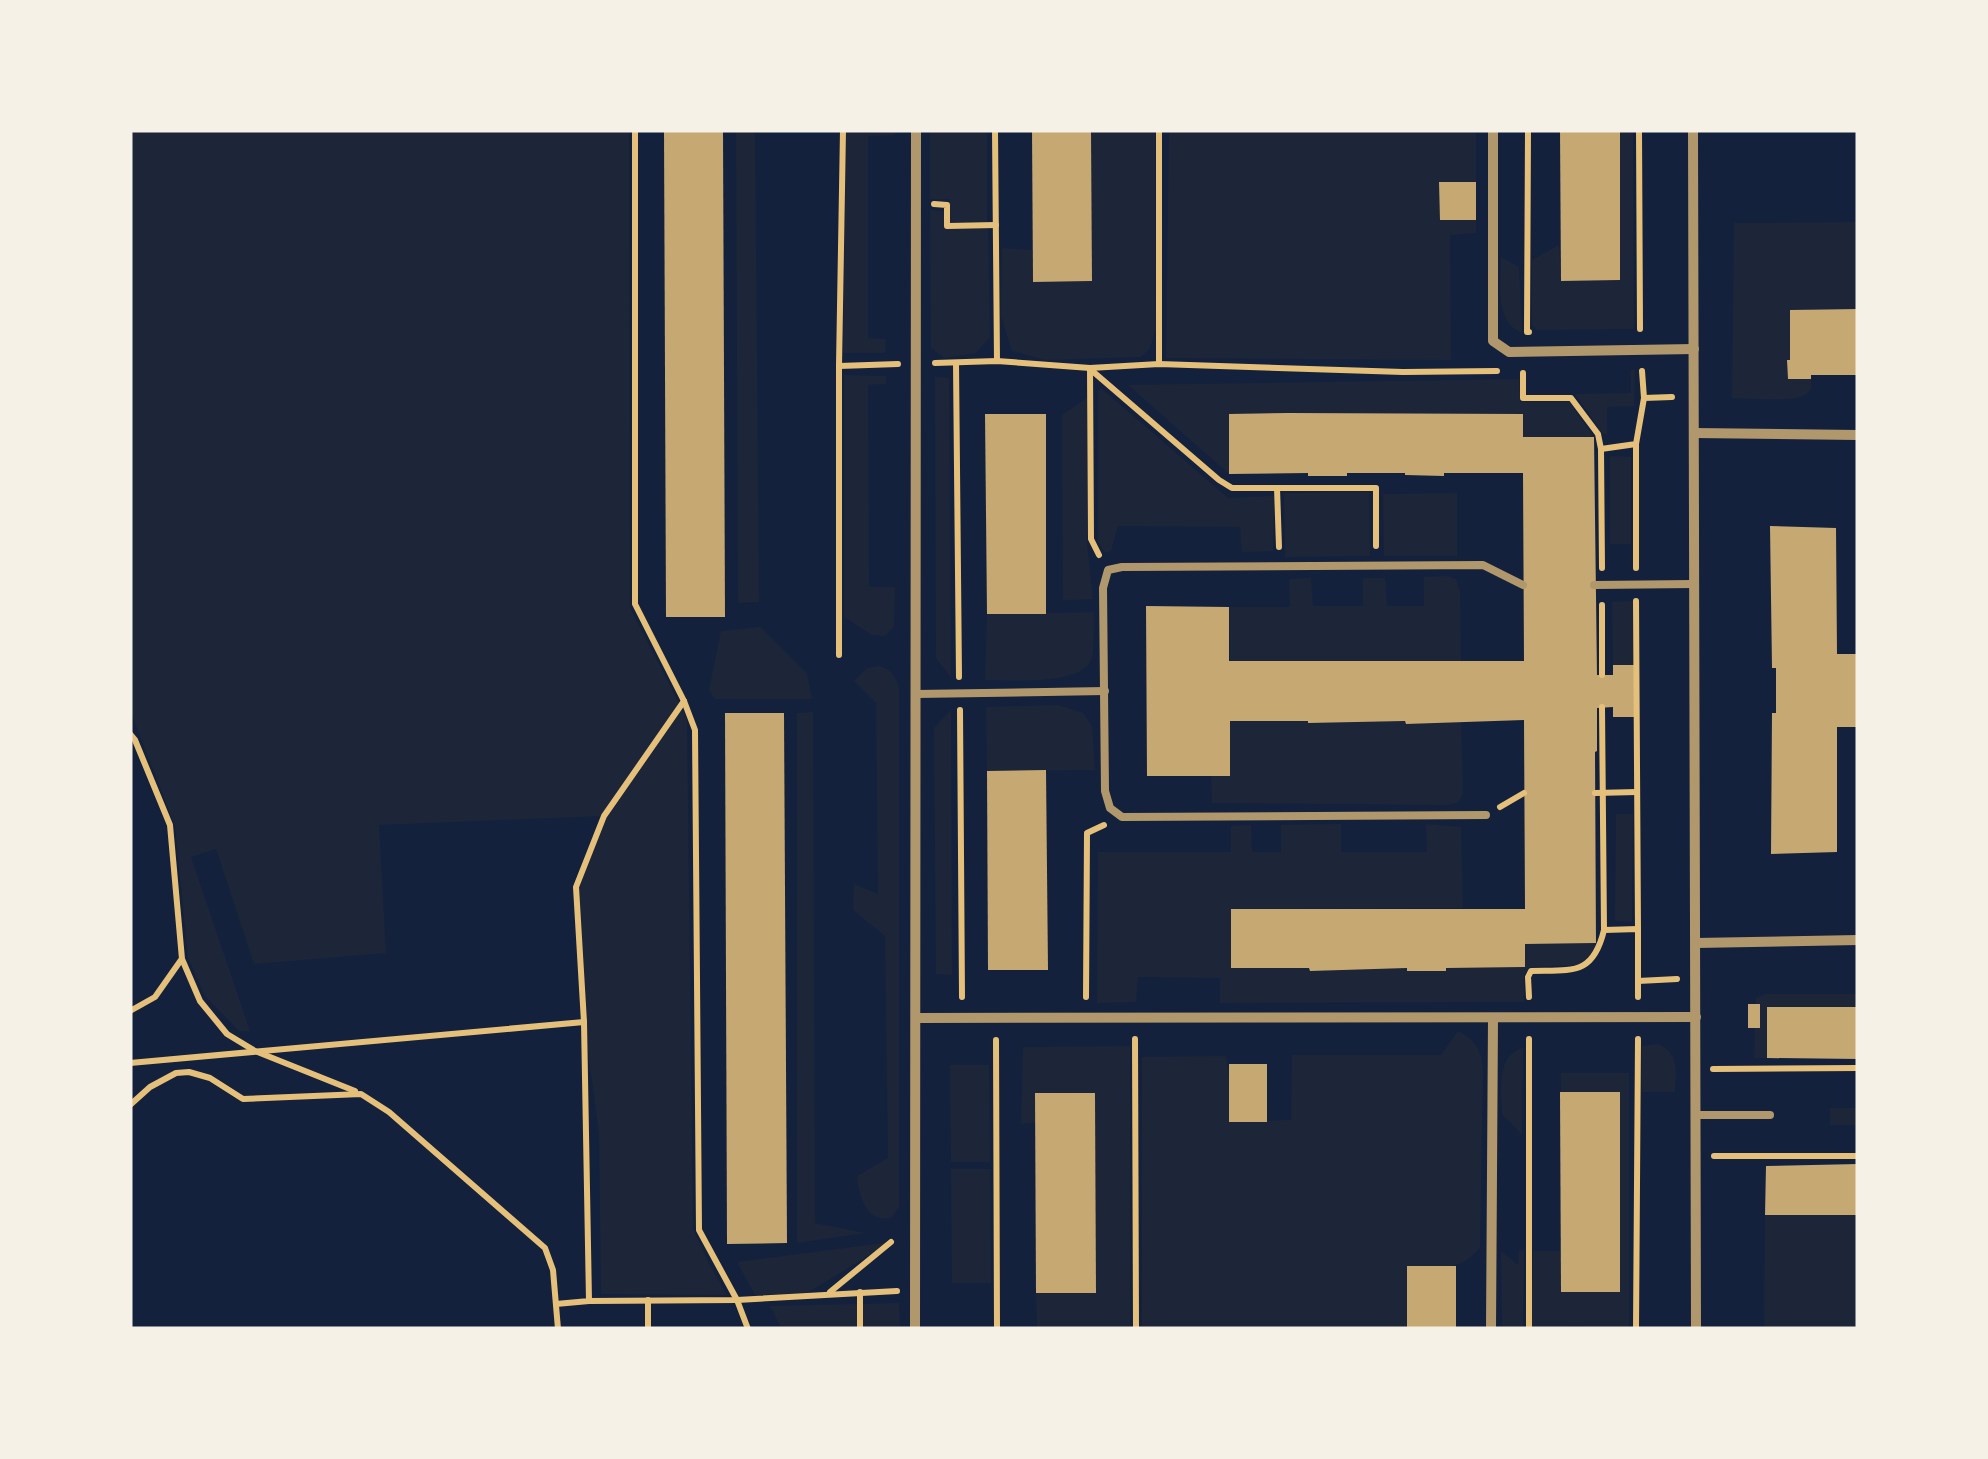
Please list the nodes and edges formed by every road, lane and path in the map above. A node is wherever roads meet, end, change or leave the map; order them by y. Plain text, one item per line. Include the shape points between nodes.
1 (635, 130) edge
2 (843, 130) edge
3 (916, 130) edge
4 (996, 130) edge
5 (1159, 130) edge
6 (1493, 130) edge
7 (1528, 130) edge
8 (1639, 130) edge
9 (1693, 130) edge
10 (916, 204) junction
11 (996, 225) junction
12 (1539, 333) dead end
13 (1624, 333) dead end
14 (1694, 349) junction
15 (1640, 350) junction
16 (998, 361) junction
17 (916, 363) junction
18 (1159, 364) junction
19 (839, 366) junction
20 (1090, 368) junction
21 (1503, 371) dead end
22 (1523, 371) dead end
23 (1694, 433) junction
24 (1858, 435) edge
25 (1636, 444) junction
26 (1601, 449) junction
27 (1277, 488) junction
28 (1280, 566) junction
29 (1376, 566) junction
30 (1108, 570) junction
31 (1523, 584) dead end
32 (1598, 584) junction
33 (1636, 584) junction
34 (1694, 584) junction
35 (840, 655) dead end
36 (1602, 674) dead end
37 (1105, 691) junction
38 (916, 694) junction
39 (684, 700) junction
40 (1602, 708) dead end
41 (130, 734) edge
42 (1637, 792) junction
43 (1596, 793) dead end
44 (1486, 816) dead end
45 (1122, 817) junction
46 (1604, 930) junction
47 (1638, 930) junction
48 (1858, 940) edge
49 (1696, 942) junction
50 (182, 959) junction
51 (1696, 978) junction
52 (1638, 980) junction
53 (130, 1012) edge
54 (916, 1018) junction
55 (996, 1018) junction
56 (1086, 1018) junction
57 (1135, 1018) junction
58 (1493, 1018) junction
59 (1529, 1018) junction
60 (1638, 1018) junction
61 (1696, 1018) junction
62 (584, 1022) junction
63 (255, 1051) junction
64 (130, 1063) edge
65 (1858, 1068) edge
66 (1697, 1069) junction
67 (361, 1094) junction
68 (130, 1104) edge
69 (1697, 1114) junction
70 (1770, 1115) dead end
71 (1697, 1156) junction
72 (1858, 1156) edge
73 (891, 1242) dead end
74 (915, 1290) junction
75 (860, 1292) junction
76 (827, 1294) junction
77 (648, 1300) junction
78 (737, 1300) junction
79 (589, 1301) junction
80 (556, 1304) junction
81 (558, 1329) edge
82 (648, 1329) edge
83 (748, 1329) edge
84 (860, 1329) edge
85 (915, 1329) edge
86 (998, 1329) edge
87 (1136, 1329) edge
88 (1491, 1329) edge
89 (1528, 1329) edge
90 (1636, 1329) edge
91 (1696, 1329) edge

1 - 39 path via 634,604
2 - 19 path
3 - 10 street
4 - 11 path
5 - 18 path
6 - 15 street via 1493,341 1509,352
7 - 12 path via 1527,332
8 - 13 path via 1640,333
9 - 14 street
10 - 11 path via 947,205 946,226
10 - 17 street
11 - 16 path
14 - 15 street
14 - 23 street
15 - 25 path via 1644,398
16 - 17 path
16 - 20 path
17 - 19 path
17 - 38 street
18 - 20 path
18 - 21 path
19 - 35 path
20 - 27 path via 1219,480 1232,488
20 - 30 path via 1091,539
22 - 26 path via 1524,398 1571,398 1598,434
23 - 24 street
23 - 34 street
25 - 26 path
25 - 33 path
26 - 32 path
27 - 28 path
27 - 29 path via 1376,488
28 - 29 lane
28 - 30 lane
29 - 31 lane via 1483,565
30 - 37 lane via 1102,588
32 - 33 lane
32 - 36 path
33 - 34 lane
33 - 42 path
34 - 49 street
37 - 38 lane
37 - 45 lane via 1105,791 1110,808
38 - 54 street
39 - 62 path via 604,816 576,887
39 - 78 path via 695,730 700,1230
40 - 46 path
41 - 50 path via 170,825
42 - 43 path
42 - 47 path
44 - 45 lane
45 - 56 path via 1087,833
46 - 47 path
46 - 59 path via 1588,965 1531,970
47 - 52 path
48 - 49 street
49 - 51 street
50 - 53 path via 155,997
50 - 63 path via 200,1000 227,1034
51 - 52 path
51 - 61 street
52 - 60 path
54 - 55 street
54 - 74 street
55 - 56 street
55 - 86 path
56 - 57 street
57 - 58 street
57 - 87 path
58 - 59 street
58 - 88 street
59 - 60 street
59 - 89 path
60 - 61 street
60 - 90 path
61 - 66 street
62 - 63 path
62 - 79 path
63 - 64 path
63 - 67 path
65 - 66 path
66 - 69 street
67 - 68 path via 243,1099 189,1072 150,1087
67 - 80 path via 546,1248
69 - 70 lane
69 - 71 street
71 - 72 path
71 - 91 street
73 - 76 path
74 - 75 path
74 - 85 street
75 - 76 path
75 - 84 path
76 - 78 path
77 - 78 path
77 - 79 path
77 - 82 path
78 - 83 path
79 - 80 path
80 - 81 path

